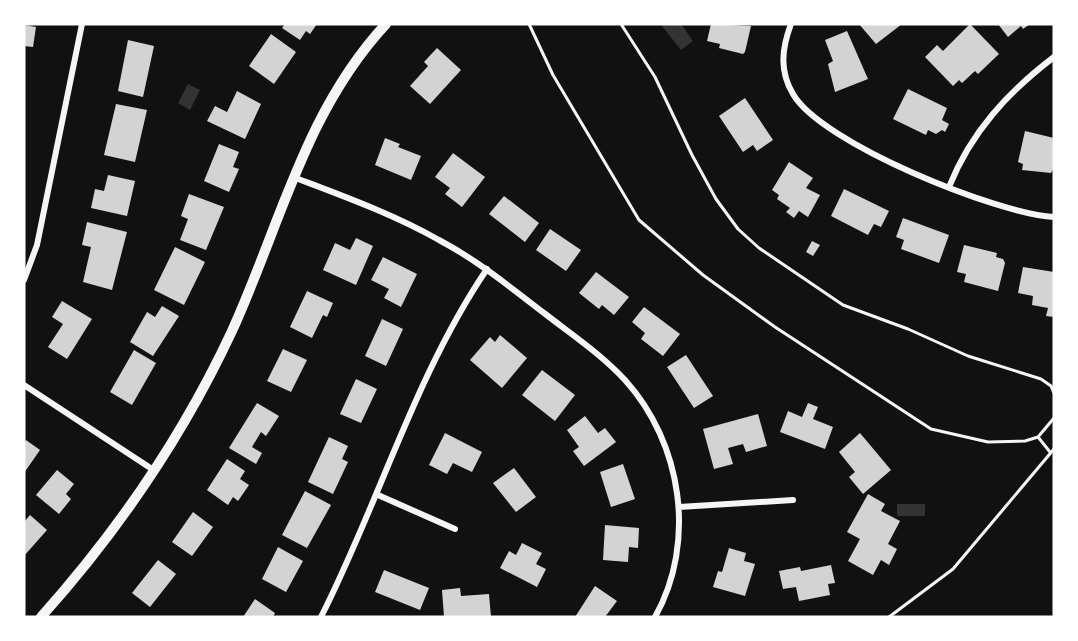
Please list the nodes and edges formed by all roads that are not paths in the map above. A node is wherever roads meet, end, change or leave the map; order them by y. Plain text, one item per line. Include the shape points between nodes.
1 (82, 24) edge
2 (386, 24) edge
3 (791, 24) edge
4 (1054, 57) edge
5 (292, 177) junction
6 (949, 187) junction
7 (1054, 217) edge
8 (487, 269) junction
9 (24, 280) edge
10 (24, 385) edge
11 (155, 471) junction
12 (378, 495) junction
13 (793, 500) dead end
14 (679, 507) junction
15 (455, 529) dead end
16 (41, 617) edge
17 (321, 617) edge
18 (655, 617) edge

1 - 9 street via 37,245
2 - 5 street via 343,78
3 - 6 street via 784,43 786,80 793,95 816,120 856,144
4 - 6 street via 1020,85 976,133
5 - 8 street via 394,217
5 - 11 street via 232,331
6 - 7 street via 1011,209
8 - 12 street via 446,334
8 - 14 street via 601,357 645,405 673,469
10 - 11 street
11 - 16 street via 119,524
12 - 15 street
12 - 17 street
13 - 14 street
14 - 18 street via 679,541 673,574

